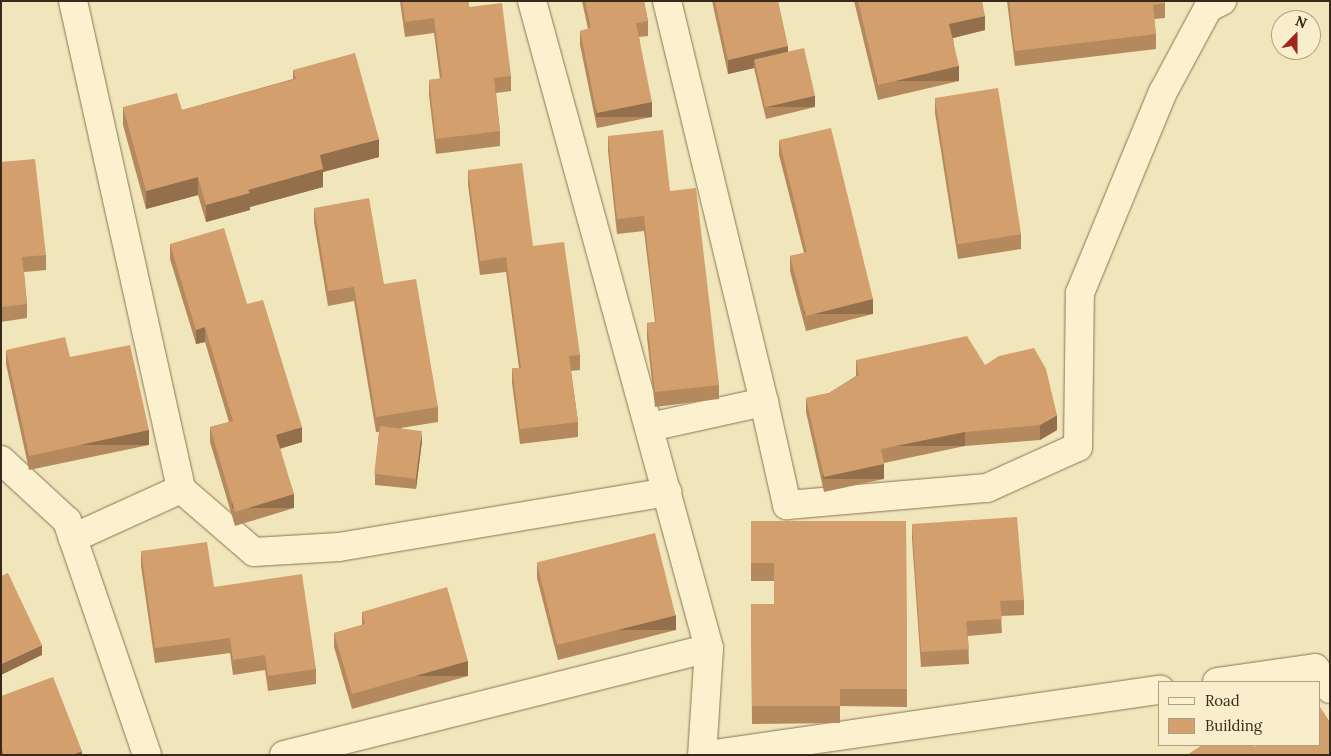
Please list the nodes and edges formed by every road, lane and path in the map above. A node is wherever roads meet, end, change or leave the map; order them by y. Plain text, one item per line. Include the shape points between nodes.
1 (73, 1) edge
2 (532, 1) edge
3 (667, 1) edge
4 (1222, 1) edge
5 (764, 402) junction
6 (650, 427) junction
7 (1, 460) edge
8 (181, 490) junction
9 (667, 492) junction
10 (73, 538) junction
11 (709, 648) junction
12 (1224, 681) edge
13 (1330, 689) edge
14 (1158, 690) edge
15 (148, 755) edge
16 (284, 755) edge
17 (702, 755) edge
18 (706, 755) edge

1 - 8 street
2 - 6 street
3 - 5 street
4 - 5 street via 1208,8 1162,92 1080,293 1078,447 987,488 786,505
5 - 6 street
6 - 9 street
7 - 10 street via 68,521
8 - 9 street via 254,552 339,547
8 - 10 street
9 - 11 street
10 - 15 street
11 - 16 street
11 - 17 street
12 - 13 street via 1315,668
14 - 18 street

